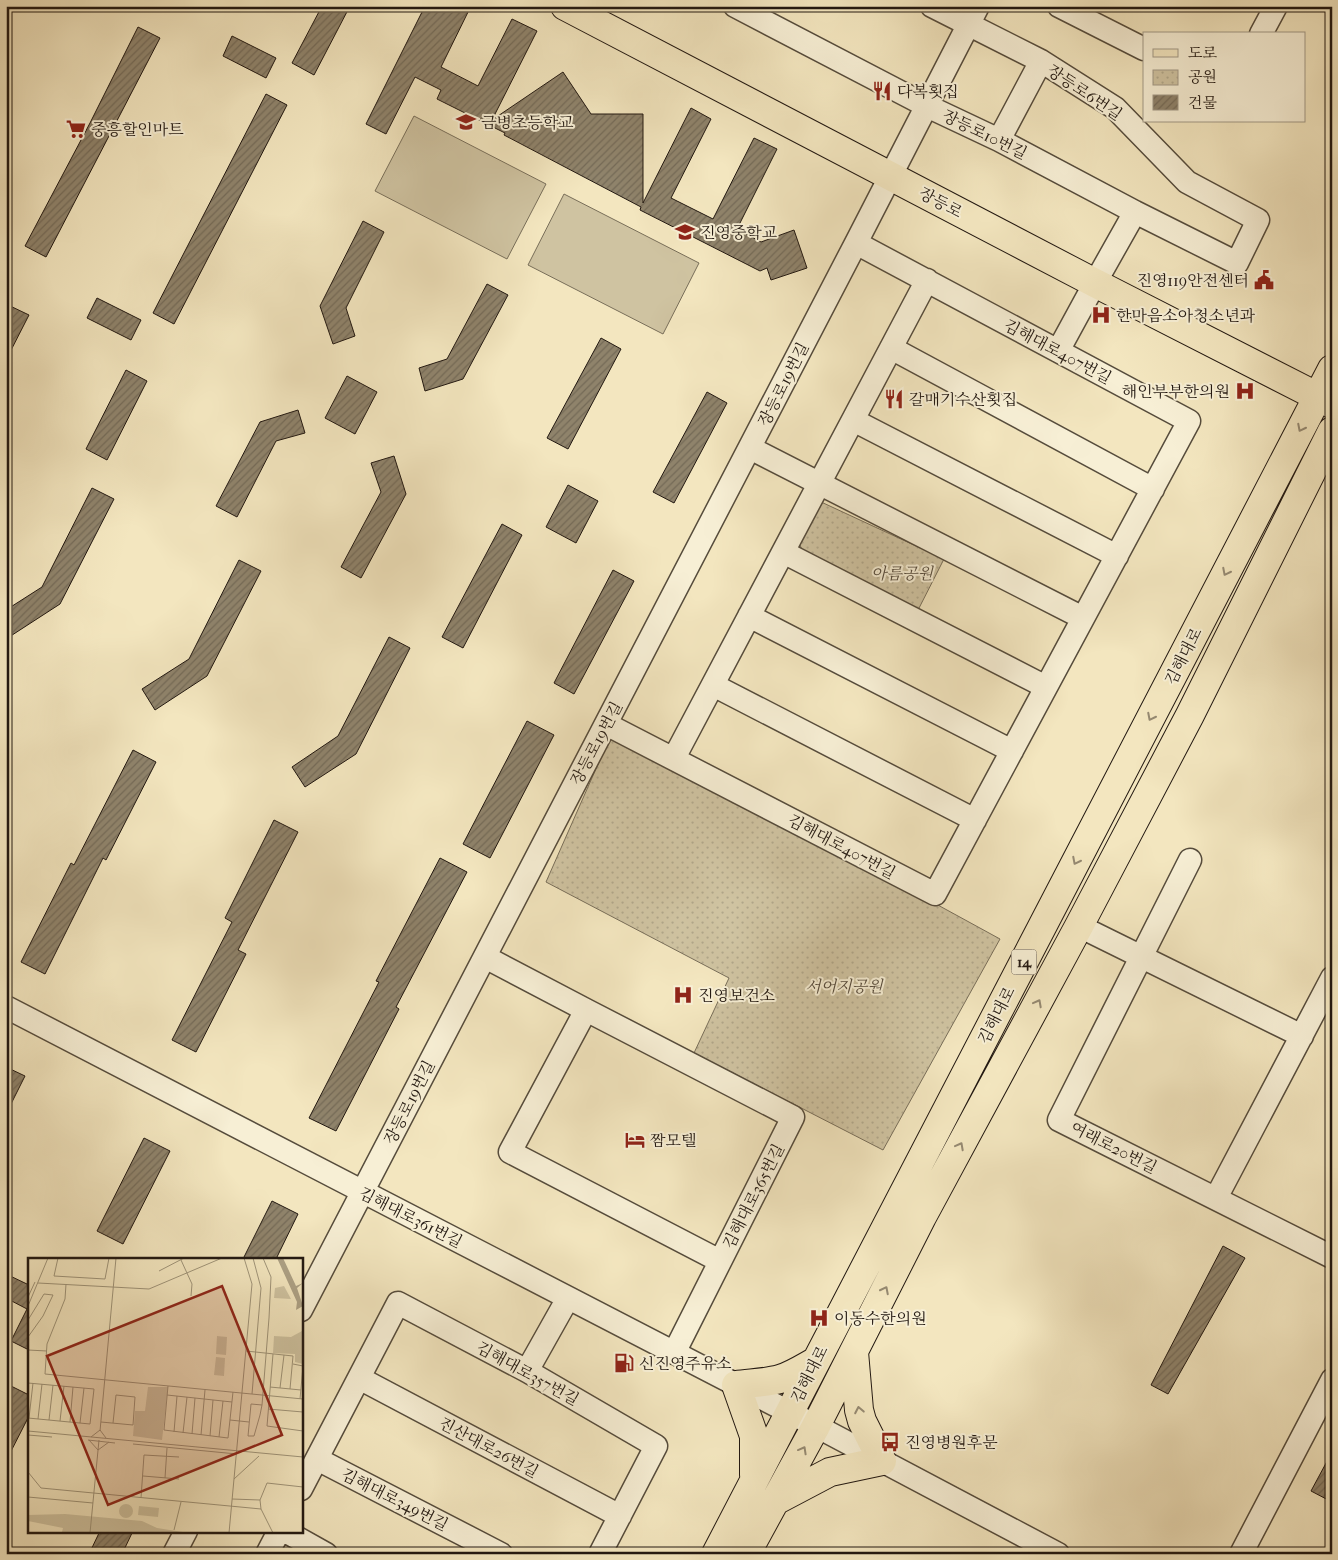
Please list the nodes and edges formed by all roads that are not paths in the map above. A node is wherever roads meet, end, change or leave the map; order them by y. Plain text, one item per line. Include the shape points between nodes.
1 (735, 6) edge
2 (932, 6) edge
3 (1059, 6) edge
4 (1276, 6) edge
5 (573, 8) edge
6 (1096, 14) edge
7 (973, 16) edge
8 (1263, 32) edge
9 (1143, 48) edge
10 (1041, 62) junction
11 (927, 106) junction
12 (999, 140) junction
13 (891, 176) junction
14 (1135, 212) junction
15 (856, 243) junction
16 (1237, 263) joint
17 (927, 280) junction
18 (1095, 283) junction
19 (891, 348) junction
20 (1058, 351) junction
21 (1332, 370) edge
22 (1325, 400) edge
23 (852, 420) junction
24 (1332, 432) edge
25 (750, 448) junction
26 (820, 483) junction
27 (1153, 489) junction
28 (783, 552) junction
29 (1116, 556) junction
30 (749, 616) junction
31 (1083, 618) junction
32 (713, 685) junction
33 (1046, 687) junction
34 (606, 724) junction
35 (1012, 751) junction
36 (674, 758) junction
37 (975, 820) junction
38 (1190, 860) dead end
39 (1079, 926) junction
40 (1141, 956) junction
41 (485, 958) junction
42 (1332, 978) edge
43 (6, 1007) edge
44 (586, 1010) junction
45 (1302, 1036) junction
46 (363, 1192) junction
47 (1216, 1198) junction
48 (1332, 1257) edge
49 (720, 1262) junction
50 (568, 1298) junction
51 (302, 1308) edge
52 (854, 1352) junction
53 (674, 1353) junction
54 (816, 1361) junction
55 (527, 1371) junction
56 (359, 1378) junction
57 (1332, 1380) edge
58 (736, 1385) junction
59 (789, 1413) junction
60 (816, 1426) junction
61 (317, 1459) junction
62 (882, 1461) junction
63 (754, 1480) junction
64 (302, 1486) edge
65 (775, 1501) junction
66 (620, 1516) junction
67 (185, 1532) edge
68 (278, 1532) edge
69 (287, 1532) edge
70 (174, 1554) edge
71 (267, 1554) edge
72 (326, 1554) edge
73 (501, 1554) edge
74 (600, 1554) edge
75 (716, 1554) edge
76 (746, 1554) edge
77 (1058, 1554) edge
78 (1241, 1554) edge

1 - 11 street, 장등로10번길
2 - 7 street, 장등로6번길
3 - 6 street
4 - 8 street
5 - 13 main road, 장등로
6 - 9 street
7 - 10 street, 장등로6번길
7 - 11 street, 장등로19번길
10 - 12 street
10 - 16 street, 장등로6번길 via 1115,108 1187,182 1258,220
11 - 12 street, 장등로10번길
11 - 13 street, 장등로19번길
12 - 14 street, 장등로10번길
13 - 15 street, 장등로19번길
13 - 18 main road, 장등로
14 - 16 street, 장등로10번길
14 - 18 street
15 - 17 street, 김해대로407번길
15 - 25 street, 장등로19번길
17 - 19 street
17 - 20 street, 김해대로407번길
18 - 20 street
18 - 22 main road, 장등로
19 - 23 street
19 - 27 street
20 - 27 street, 김해대로407번길 via 1190,420
21 - 22 main road, 김해대로 / 14
22 -> 54 main road, 김해대로 / 14
23 - 26 street
23 - 29 street
24 - 39 main road, 김해대로 / 14 via 1190,715
25 - 26 street
25 - 34 street, 장등로19번길
26 - 28 street
26 - 31 street
27 - 29 street, 김해대로407번길
28 - 30 street
28 - 33 street
29 - 31 street, 김해대로407번길
30 - 32 street
30 - 35 street
31 - 33 street, 김해대로407번길
32 - 36 street
32 - 37 street
33 - 35 street, 김해대로407번길
34 - 36 street, 김해대로407번길
34 - 41 street, 장등로19번길
35 - 37 street, 김해대로407번길
36 - 37 street, 김해대로407번길 via 935,894
38 - 40 street
39 - 40 street
52 -> 39 main road, 김해대로 / 14 via 922,1217
40 - 45 street
40 - 47 street, 여래로20번길 via 1059,1120
41 - 44 street, 김해대로365번길
41 - 46 street, 장등로19번길
42 - 45 street
43 - 46 street, 김해대로361번길
44 - 49 street, 김해대로365번길 via 793,1117
44 - 49 street, 김해대로365번길 via 510,1152
45 - 47 street
46 - 50 street, 김해대로361번길
46 - 51 street, 장등로19번길
47 - 48 street, 여래로20번길
49 - 53 street
50 - 53 street, 김해대로361번길
50 - 55 street
52 - 60 main road, 김해대로 / 14
62 -> 52 main road via 860,1416
53 - 58 street, 김해대로361번길
54 - 58 main road via 780,1379
54 - 59 main road, 김해대로 / 14
55 - 56 street, 김해대로357번길 via 398,1303
55 - 66 street, 김해대로357번길 via 656,1446
56 - 61 street
56 - 66 street, 진산대로26번길
57 - 78 street
58 - 59 street, 김해대로361번길
58 - 63 main road via 754,1436
59 - 60 street, 김해대로361번길
59 - 63 main road, 김해대로 / 14
60 - 62 street
65 -> 60 main road, 김해대로 / 14
61 - 64 street
61 - 73 street, 김해대로349번길
62 - 65 main road via 830,1472
62 - 77 street
63 - 75 main road, 김해대로 / 14
65 - 76 main road, 김해대로 / 14
66 - 74 street
67 - 70 street
68 - 71 street
69 - 72 street

